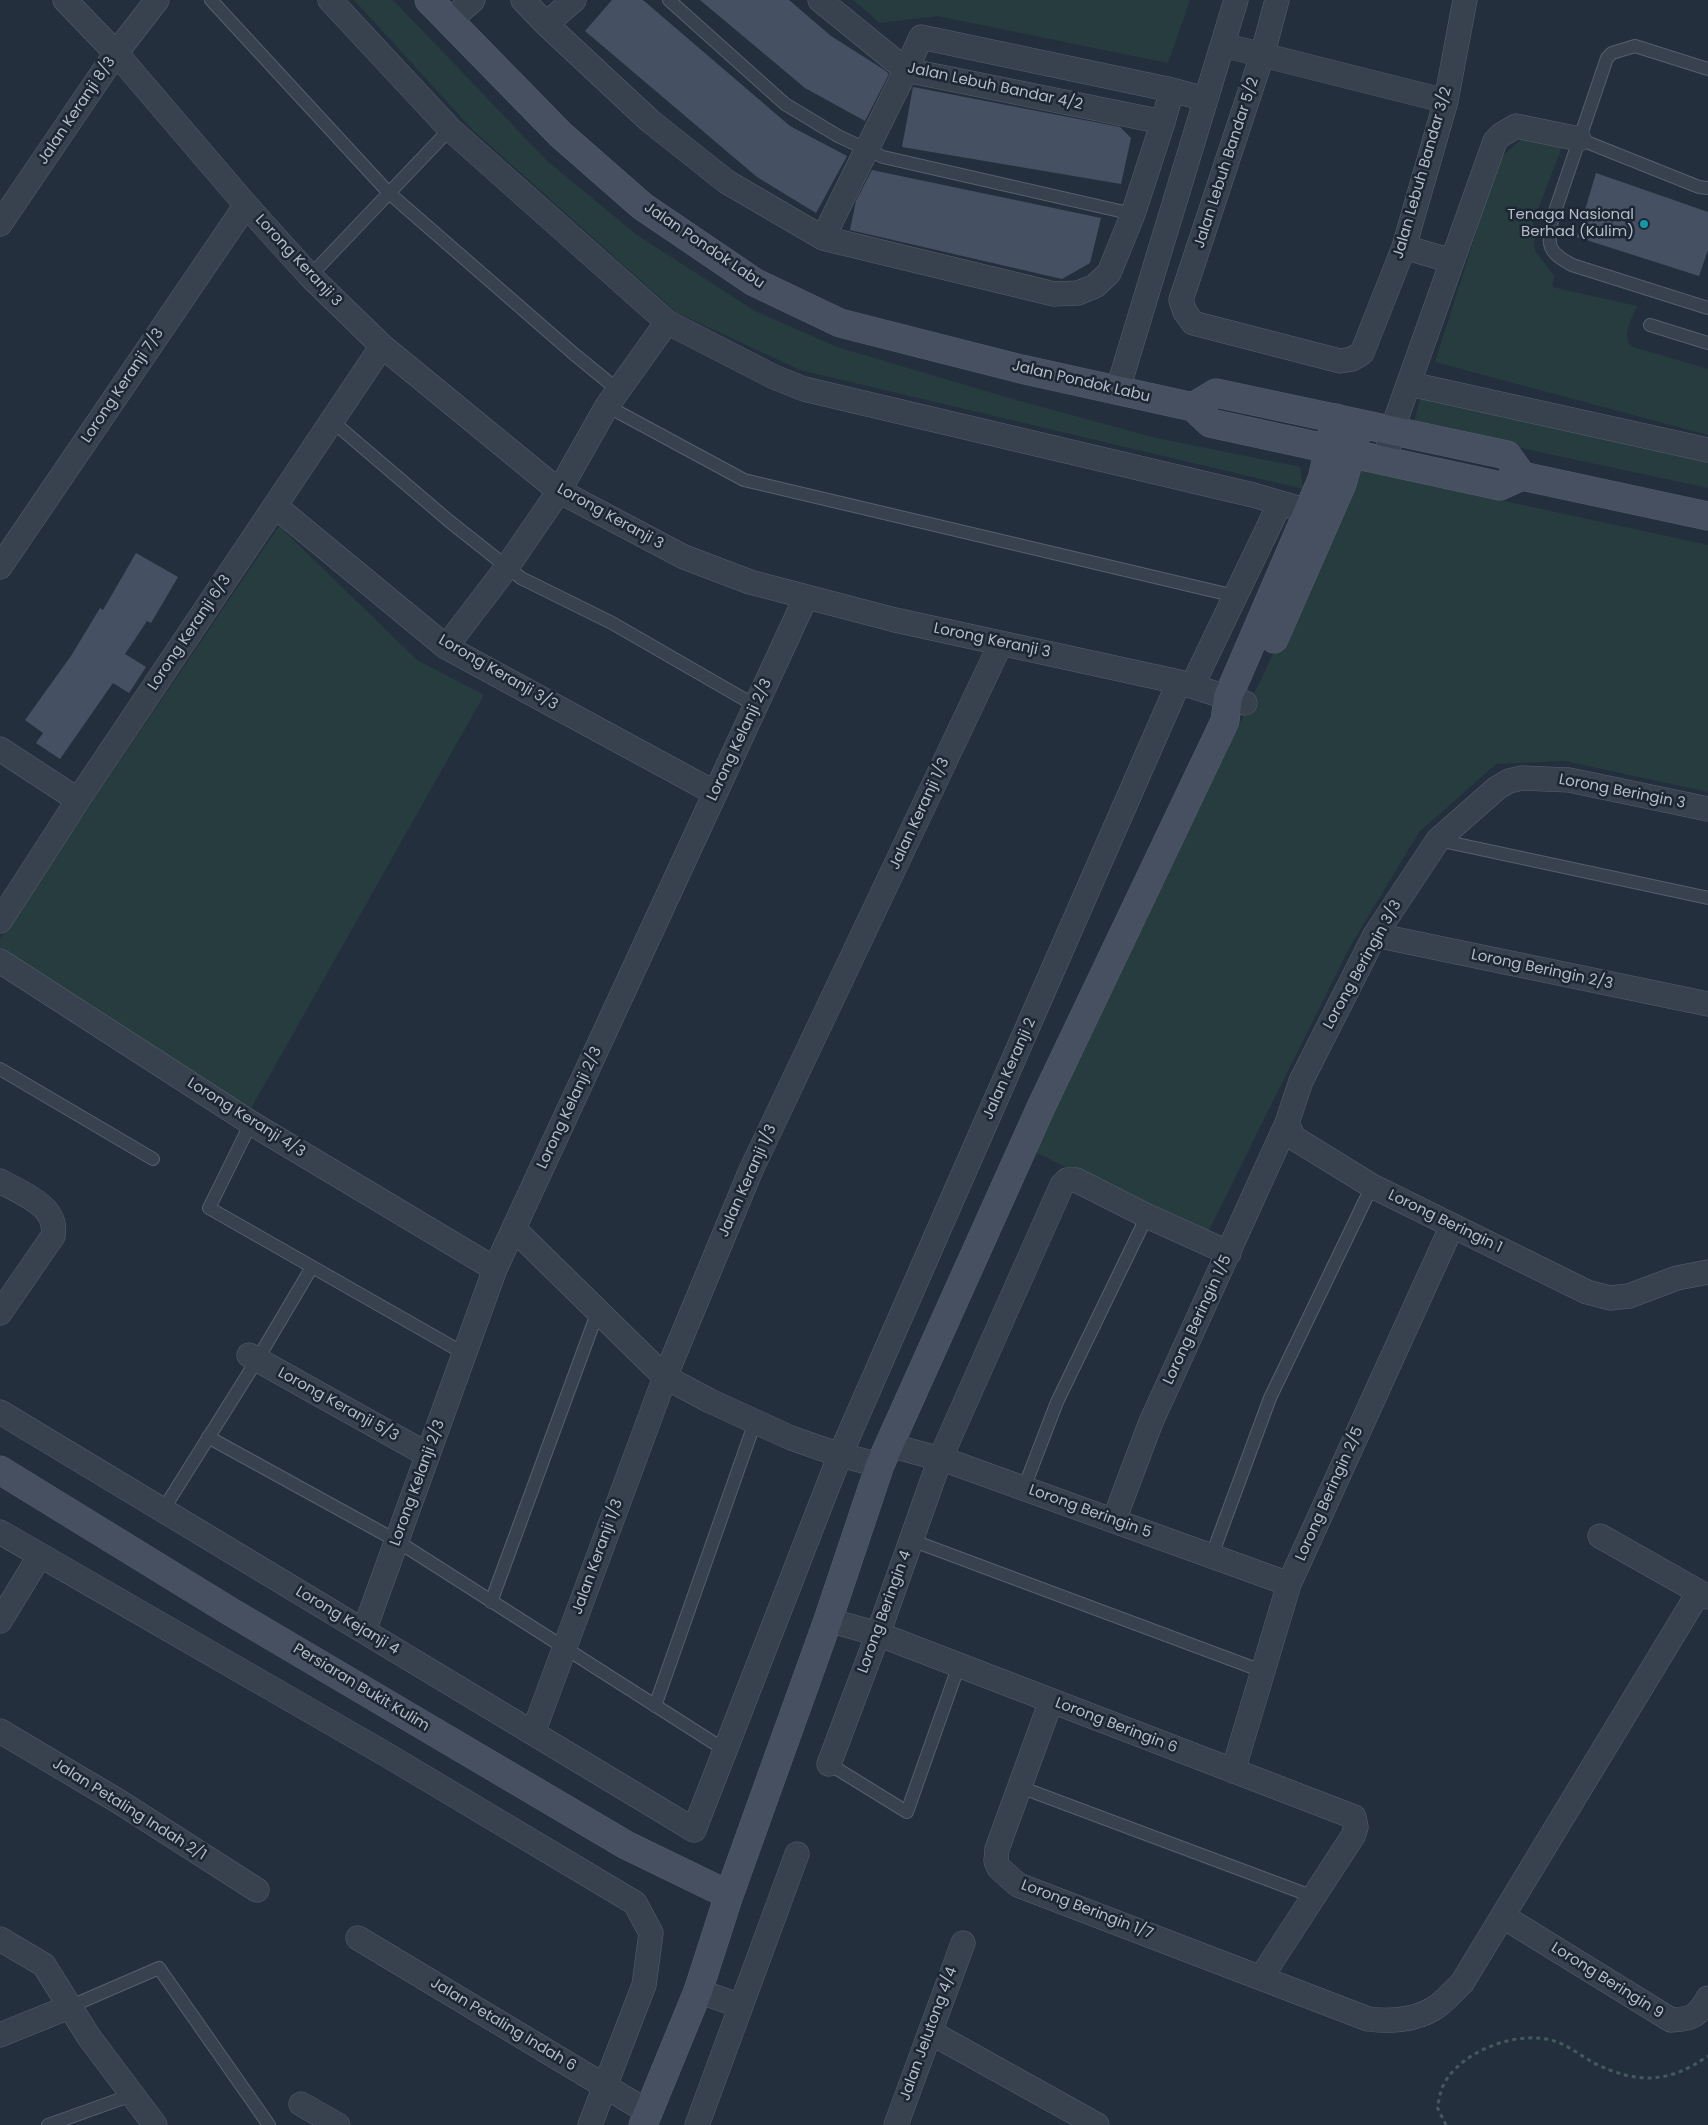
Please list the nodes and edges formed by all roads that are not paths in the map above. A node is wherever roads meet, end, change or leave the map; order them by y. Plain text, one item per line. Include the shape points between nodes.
1 (65, 0) edge
2 (157, 0) edge
3 (211, 0) edge
4 (330, 0) edge
5 (429, 0) edge
6 (473, 0) edge
7 (523, 0) edge
8 (574, 0) edge
9 (669, 0) edge
10 (820, 0) edge
11 (1236, 0) edge
12 (1277, 0) edge
13 (1465, 0) edge
14 (449, 21) junction
15 (546, 24) junction
16 (1223, 45) junction
17 (116, 53) junction
18 (1262, 56) junction
19 (1708, 69) edge
20 (906, 70) junction
21 (1172, 90) junction
22 (1205, 99) junction
23 (1446, 101) junction
24 (1163, 122) junction
25 (450, 129) junction
26 (1579, 139) junction
27 (865, 150) junction
28 (1708, 188) edge
29 (389, 193) junction
30 (246, 205) junction
31 (1133, 214) junction
32 (0, 224) edge
33 (822, 238) junction
34 (1404, 247) junction
35 (1452, 261) junction
36 (310, 276) junction
37 (1708, 308) edge
38 (667, 322) junction
39 (1194, 323) joint
40 (1650, 325) dead end
41 (1708, 341) edge
42 (382, 346) junction
43 (1410, 384) junction
44 (1117, 392) junction
45 (613, 398) junction
46 (1193, 407) junction
47 (332, 421) junction
48 (1347, 421) junction
49 (1392, 430) junction
50 (1708, 450) edge
51 (1341, 451) junction
52 (1385, 461) junction
53 (1522, 476) junction
54 (559, 491) junction
55 (1280, 503) junction
56 (275, 506) junction
57 (1308, 511) junction
58 (1708, 516) edge
59 (0, 567) edge
60 (507, 567) junction
61 (806, 596) junction
62 (1235, 596) junction
63 (1000, 643) junction
64 (446, 646) junction
65 (1186, 684) junction
66 (756, 706) junction
67 (1233, 707) junction
68 (0, 749) edge
69 (1536, 778) joint
70 (715, 793) junction
71 (78, 800) junction
72 (1708, 809) edge
73 (1438, 840) junction
74 (1708, 898) edge
75 (0, 921) edge
76 (1375, 935) junction
77 (0, 961) edge
78 (1708, 1004) edge
79 (0, 1069) edge
80 (251, 1123) junction
81 (1287, 1123) junction
82 (153, 1159) dead end
83 (0, 1181) edge
84 (1372, 1186) junction
85 (1147, 1216) junction
86 (1452, 1226) junction
87 (514, 1229) junction
88 (1228, 1253) junction
89 (312, 1267) junction
90 (495, 1270) junction
91 (1708, 1272) edge
92 (4, 1299) edge
93 (598, 1311) junction
94 (465, 1354) junction
95 (253, 1358) junction
96 (664, 1377) junction
97 (0, 1412) edge
98 (755, 1422) junction
99 (208, 1437) junction
100 (428, 1455) junction
101 (840, 1455) junction
102 (884, 1455) junction
103 (940, 1459) junction
104 (0, 1470) edge
105 (1024, 1488) junction
106 (163, 1510) junction
107 (1114, 1520) junction
108 (0, 1532) edge
109 (1600, 1536) dead end
110 (912, 1540) junction
111 (397, 1541) junction
112 (1212, 1555) junction
113 (40, 1557) junction
114 (1289, 1584) junction
115 (1704, 1595) edge
116 (491, 1602) junction
117 (828, 1620) junction
118 (0, 1621) edge
119 (364, 1631) junction
120 (878, 1634) junction
121 (565, 1648) junction
122 (959, 1665) junction
123 (1262, 1671) junction
124 (1051, 1701) junction
125 (655, 1706) junction
126 (0, 1731) edge
127 (533, 1734) junction
128 (725, 1750) junction
129 (829, 1764) joint
130 (1233, 1771) junction
131 (1020, 1788) junction
132 (694, 1830) joint
133 (797, 1854) dead end
134 (258, 1890) dead end
135 (729, 1895) junction
136 (1314, 1896) junction
137 (1504, 1917) junction
138 (358, 1938) dead end
139 (0, 1939) edge
140 (963, 1944) dead end
141 (1262, 1976) junction
142 (698, 1991) junction
143 (1708, 1998) edge
144 (741, 2006) junction
145 (69, 2007) junction
146 (930, 2032) junction
147 (0, 2035) edge
148 (605, 2086) junction
149 (132, 2095) junction
150 (301, 2104) dead end
151 (645, 2118) edge
152 (48, 2125) edge
153 (155, 2125) edge
154 (269, 2125) edge
155 (338, 2125) edge
156 (590, 2125) edge
157 (697, 2125) edge
158 (896, 2125) edge
159 (1097, 2125) edge

1 - 17 street, Lorong Keranji 3
2 - 17 street, Jalan Keranji 8/3
3 - 29 lane
4 - 25 street
5 - 14 street, Jalan Pondok Labu
6 - 14 street
7 - 15 street
8 - 15 street
9 - 27 lane via 785,104
10 - 20 street, Jalan Lebuh Bandar 4/2
11 - 16 street
12 - 18 street, Jalan Lebuh Bandar 5/2
13 - 23 street, Jalan Lebuh Bandar 3/2
14 - 44 street, Jalan Pondok Labu via 561,135 642,206 754,282 840,323
15 - 33 street via 650,121 727,182
16 - 18 street
16 - 22 street
17 - 30 street, Lorong Keranji 3
17 - 32 street, Jalan Keranji 8/3
18 - 23 street
18 - 39 street, Jalan Lebuh Bandar 5/2 via 1182,300 1185,312
19 - 26 lane via 1635,46 1612,52 1607,58
20 - 21 street via 921,37
20 - 24 street, Jalan Lebuh Bandar 4/2
20 - 27 street
21 - 22 street
21 - 24 street
22 - 44 street
23 - 34 street, Jalan Lebuh Bandar 3/2
24 - 31 street
25 - 29 lane
25 - 38 street
26 - 28 lane
26 - 35 street via 1516,126 1501,135 1495,141
26 - 37 lane via 1552,220 1550,250 1572,265
27 - 31 lane via 883,157
27 - 33 street
29 - 36 lane
29 - 45 lane via 574,354
30 - 36 street, Lorong Keranji 3
30 - 59 street, Lorong Keranji 7/3
31 - 33 street via 1109,273 1095,286 1078,294 1054,294
34 - 35 street
34 - 39 street, Jalan Lebuh Bandar 3/2 via 1362,353 1352,359 1340,361
35 - 43 street
36 - 42 street, Lorong Keranji 3
38 - 45 street
38 - 55 street via 804,389
40 - 41 lane
42 - 47 street, Lorong Keranji 6/3
42 - 54 street, Lorong Keranji 3
43 - 49 street
43 - 50 street
44 - 46 street, Jalan Pondok Labu
45 - 54 street
45 - 62 lane via 744,480
46 - 48 street via 1216,393
46 - 51 street via 1210,423
47 - 56 street, Lorong Keranji 6/3
47 - 60 lane
48 - 49 street
48 - 51 street
49 - 52 street
49 - 53 street via 1507,455
51 - 52 street
51 - 57 street via 1322,479
51 - 67 street via 1342,484
52 - 53 street via 1500,486
53 - 58 street
54 - 60 street
54 - 61 street, Lorong Keranji 3 via 684,557 750,582
55 - 57 street
55 - 62 street, Jalan Keranji 2
56 - 64 street, Lorong Keranji 3/3
56 - 71 street, Lorong Keranji 6/3
57 - 67 street
60 - 64 street
60 - 66 lane via 521,578 612,623
61 - 63 street, Lorong Keranji 3
61 - 66 street, Lorong Kelanji 2/3
62 - 65 street, Jalan Keranji 2
63 - 65 street, Lorong Keranji 3
63 - 96 street, Jalan Keranji 1/3 via 752,1170
64 - 70 street, Lorong Keranji 3/3
65 - 67 street, Lorong Keranji 3
65 - 101 street, Jalan Keranji 2
66 - 70 street, Lorong Kelanji 2/3
67 - 102 street via 1042,1106
68 - 71 street
69 - 72 street, Lorong Beringin 3 via 1569,780
69 - 73 street, Lorong Beringin 3/3 via 1509,781 1497,788
70 - 87 street, Lorong Kelanji 2/3
71 - 75 street, Lorong Keranji 6/3
73 - 74 lane
73 - 76 street, Lorong Beringin 3/3
76 - 78 street, Lorong Beringin 2/3
76 - 81 street, Lorong Beringin 3/3 via 1301,1081
77 - 80 street, Lorong Keranji 4/3
79 - 82 lane
80 - 89 lane via 209,1208
80 - 90 street, Lorong Keranji 4/3
81 - 84 street, Lorong Beringin 1 via 1294,1138
81 - 88 street, Lorong Beringin 1/5
83 - 92 street via 46,1208 55,1229 53,1236
84 - 86 street, Lorong Beringin 1
84 - 112 lane via 1270,1398
85 - 88 street, Lorong Beringin 4
85 - 103 street, Lorong Beringin 4 via 1076,1180 1067,1180 1062,1185
85 - 105 lane via 1057,1402
86 - 91 street, Lorong Beringin 1 via 1587,1292 1610,1298 1628,1296 1677,1278
86 - 114 street, Lorong Beringin 2/5
87 - 90 street, Lorong Kelanji 2/3
87 - 93 street, Lorong Beringin 5
88 - 107 street, Lorong Beringin 1/5 via 1151,1422
89 - 94 lane
89 - 95 lane
90 - 94 street, Lorong Kelanji 2/3
93 - 96 street, Lorong Beringin 5
93 - 116 lane
94 - 100 street, Lorong Kelanji 2/3
95 - 99 lane
95 - 100 street, Lorong Keranji 5/3
96 - 98 street, Lorong Beringin 5
96 - 121 street, Jalan Keranji 1/3
97 - 106 street, Lorong Kejanji 4
98 - 101 street, Lorong Beringin 5
98 - 125 lane
99 - 106 lane
99 - 111 lane
100 - 111 street, Lorong Kelanji 2/3
101 - 102 street, Lorong Beringin 5
101 - 128 street, Jalan Keranji 2
102 - 103 street, Lorong Beringin 5
102 - 117 street
103 - 105 street, Lorong Beringin 5
103 - 110 street, Lorong Beringin 4
104 - 135 street, Persiaran Bukit Kulim via 240,1617 626,1845
105 - 107 street, Lorong Beringin 5
106 - 119 street, Lorong Kejanji 4
107 - 112 street, Lorong Beringin 5
108 - 113 street
109 - 115 street
110 - 120 street, Lorong Beringin 4
110 - 123 lane
111 - 116 lane
111 - 119 street, Lorong Kelanji 2/3
112 - 114 street, Lorong Beringin 5
113 - 118 street
113 - 148 street via 379,1750 635,1903 651,1933 644,1985
114 - 123 street, Lorong Beringin 2/5
115 - 137 street, Lorong Beringin 1/7
116 - 121 lane
117 - 120 street, Lorong Beringin 6
117 - 135 street
119 - 127 street, Lorong Kejanji 4
120 - 122 street, Lorong Beringin 6
120 - 129 street, Lorong Beringin 4
121 - 125 lane
121 - 127 street, Jalan Keranji 1/3
122 - 124 street, Lorong Beringin 6
122 - 129 lane via 907,1812
123 - 130 street, Lorong Beringin 2/5
124 - 130 street, Lorong Beringin 6
124 - 131 street, Lorong Beringin 1/7
125 - 128 lane
126 - 134 street, Jalan Petaling Indah 2/1
127 - 132 street, Lorong Kejanji 4
128 - 132 street, Jalan Keranji 2
130 - 136 street, Lorong Beringin 6 via 1354,1817 1356,1827 1353,1836
131 - 136 lane
131 - 141 street, Lorong Beringin 1/7 via 997,1849 996,1861 1009,1878
133 - 144 street
135 - 142 street
136 - 141 street
137 - 141 street, Lorong Beringin 1/7 via 1462,1983 1434,2008 1420,2015 1383,2021 1368,2019
137 - 143 street, Lorong Beringin 9 via 1670,2020 1688,2020
138 - 148 street, Jalan Petaling Indah 6
139 - 145 street via 44,1965
140 - 146 street, Jalan Jelutong 4/4
142 - 144 street
142 - 151 street
144 - 157 street
145 - 147 street
145 - 149 street
145 - 154 lane via 159,1968
146 - 158 street, Jalan Jelutong 4/4
146 - 159 street
148 - 151 street, Jalan Petaling Indah 6
148 - 156 street
149 - 152 lane
149 - 153 street
150 - 155 street

